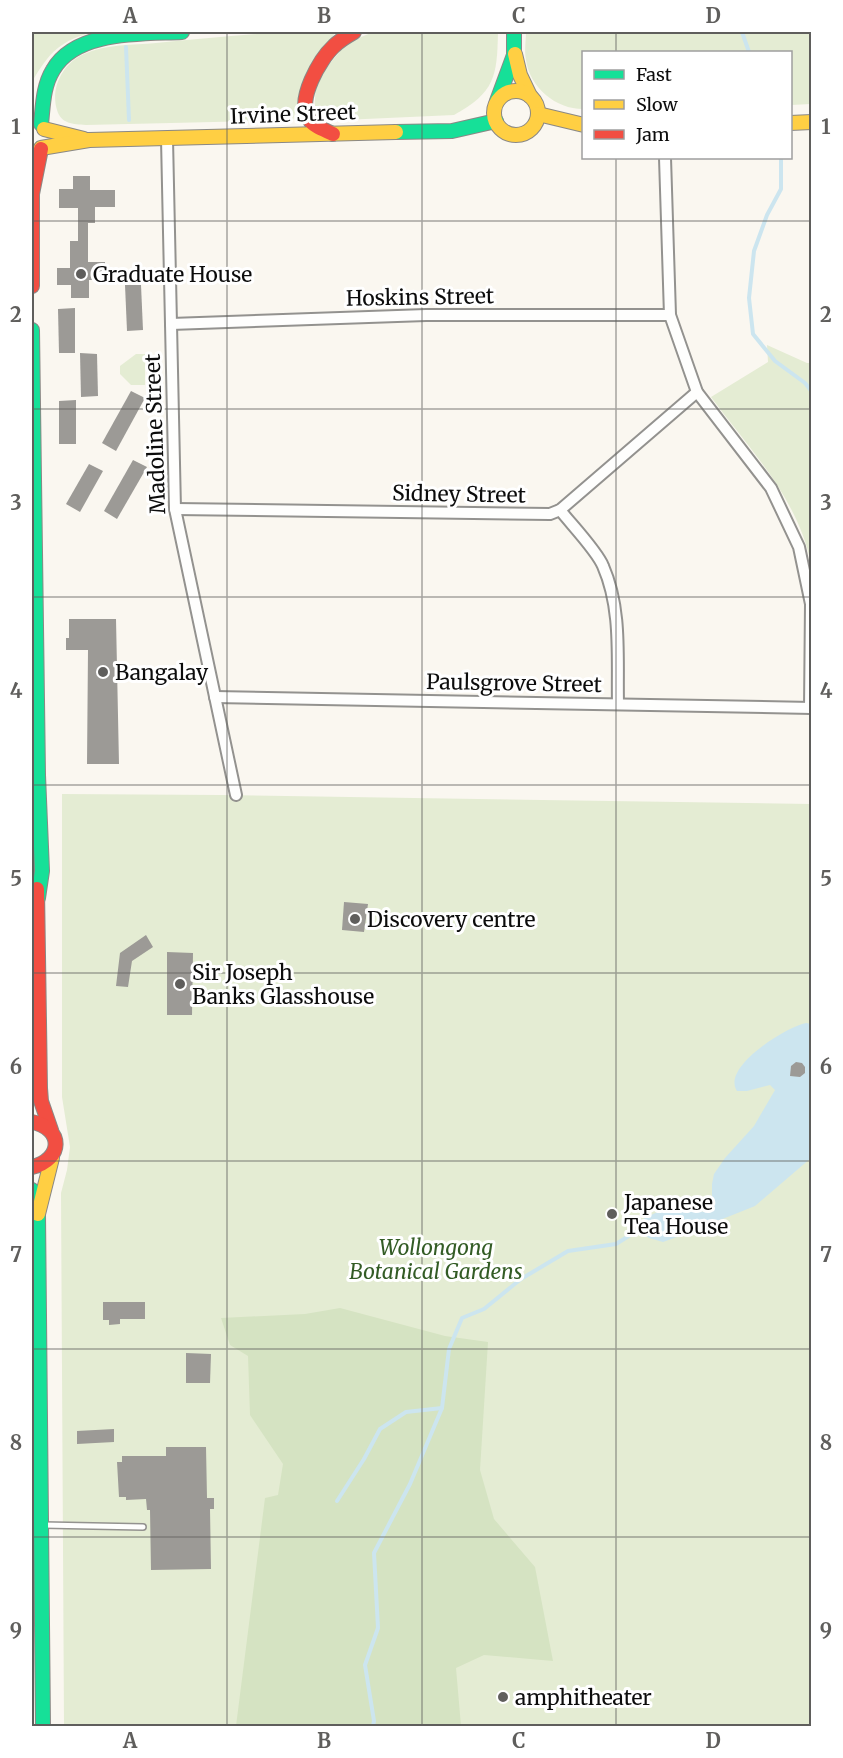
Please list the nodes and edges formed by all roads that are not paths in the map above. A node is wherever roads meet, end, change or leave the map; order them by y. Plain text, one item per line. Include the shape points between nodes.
1 (182, 32) edge
2 (354, 32) edge
3 (514, 32) edge
4 (514, 47) junction
5 (531, 96) junction
6 (496, 102) junction
7 (538, 114) junction
8 (496, 121) junction
9 (812, 122) edge
10 (792, 123) edge
11 (39, 124) edge
12 (582, 125) edge
13 (333, 134) junction
14 (167, 139) junction
15 (89, 140) junction
16 (38, 150) edge
17 (664, 159) edge
18 (32, 285) edge
19 (670, 315) junction
20 (171, 324) junction
21 (32, 330) edge
22 (697, 392) junction
23 (175, 509) junction
24 (560, 510) junction
25 (215, 697) junction
26 (618, 704) junction
27 (811, 708) edge
28 (236, 795) dead end
29 (32, 853) edge
30 (38, 898) junction
31 (40, 1046) junction
32 (32, 1081) edge
33 (32, 1122) edge
34 (51, 1130) junction
35 (52, 1158) junction
36 (32, 1167) edge
37 (32, 1190) edge
38 (38, 1214) junction
39 (42, 1525) junction
40 (143, 1527) dead end
41 (43, 1726) edge

1 - 11 main road via 108,38 72,50 51,72
2 - 13 main road via 326,55 306,99 311,121
3 - 4 main road
4 - 5 main road via 520,75
4 - 6 main road
5 - 6 main road via 512,91
5 - 7 main road
6 - 8 main road
7 - 8 main road via 534,126 523,134 504,131
7 - 12 main road
8 - 13 main road, Irvine Street via 452,131
9 - 10 main road
11 - 15 main road, Irvine Street
11 - 16 main road via 45,137
13 - 14 main road, Irvine Street
14 - 15 main road, Irvine Street
14 - 20 street, Madoline Street
15 - 16 main road, Irvine Street
16 - 18 main road via 32,194
17 - 19 street
19 - 20 street, Hoskins Street via 426,315
19 - 22 street
20 - 23 street, Madoline Street
21 - 30 main road via 42,871
22 - 24 street
22 - 27 street via 771,488 799,547 811,604
23 - 24 street, Sidney Street via 550,514
23 - 25 street, Madoline Street
24 - 26 street via 602,564 612,594 617,623
25 - 26 street, Paulsgrove Street
25 - 28 street, Madoline Street
26 - 27 street, Paulsgrove Street
29 - 30 main road
30 - 31 main road
31 - 32 main road
31 - 34 main road via 41,1101
33 - 34 main road
34 - 35 main road via 56,1146
35 - 36 main road via 44,1165
35 - 38 main road
37 - 38 main road
38 - 39 main road
39 - 40 lane
39 - 41 main road

